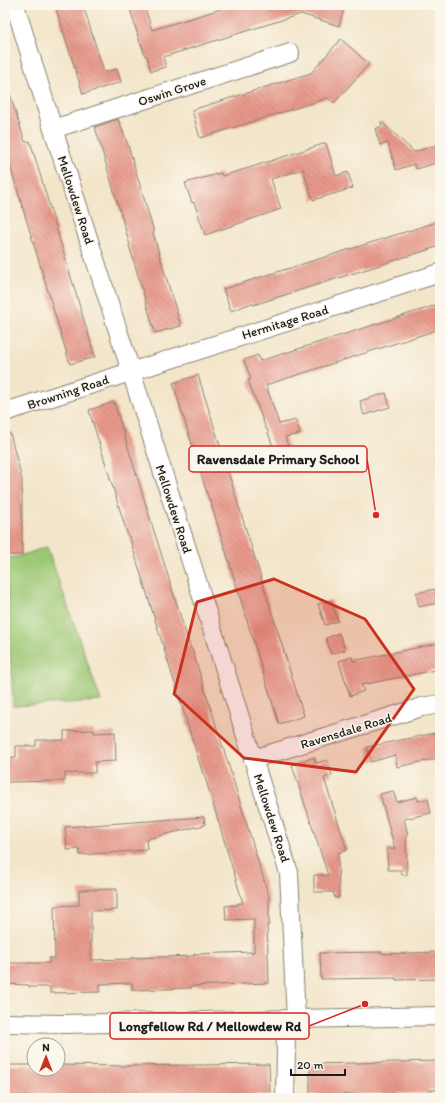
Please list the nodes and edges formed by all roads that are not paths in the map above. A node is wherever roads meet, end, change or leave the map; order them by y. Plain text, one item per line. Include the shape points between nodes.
1 (16, 5) edge
2 (290, 53) dead end
3 (53, 128) junction
4 (440, 273) edge
5 (131, 371) junction
6 (5, 412) edge
7 (440, 704) edge
8 (253, 759) junction
9 (440, 1016) edge
10 (290, 1020) junction
11 (5, 1023) edge
12 (285, 1098) edge

1 - 3 street, Mellowdew Road
2 - 3 street, Oswin Grove
3 - 5 street, Mellowdew Road
4 - 5 street, Hermitage Road
5 - 6 street, Browning Road
5 - 8 street, Mellowdew Road
7 - 8 street, Ravensdale Road via 422,707
8 - 10 street, Mellowdew Road via 289,873
9 - 10 street
10 - 11 street
10 - 12 street, Mellowdew Road

